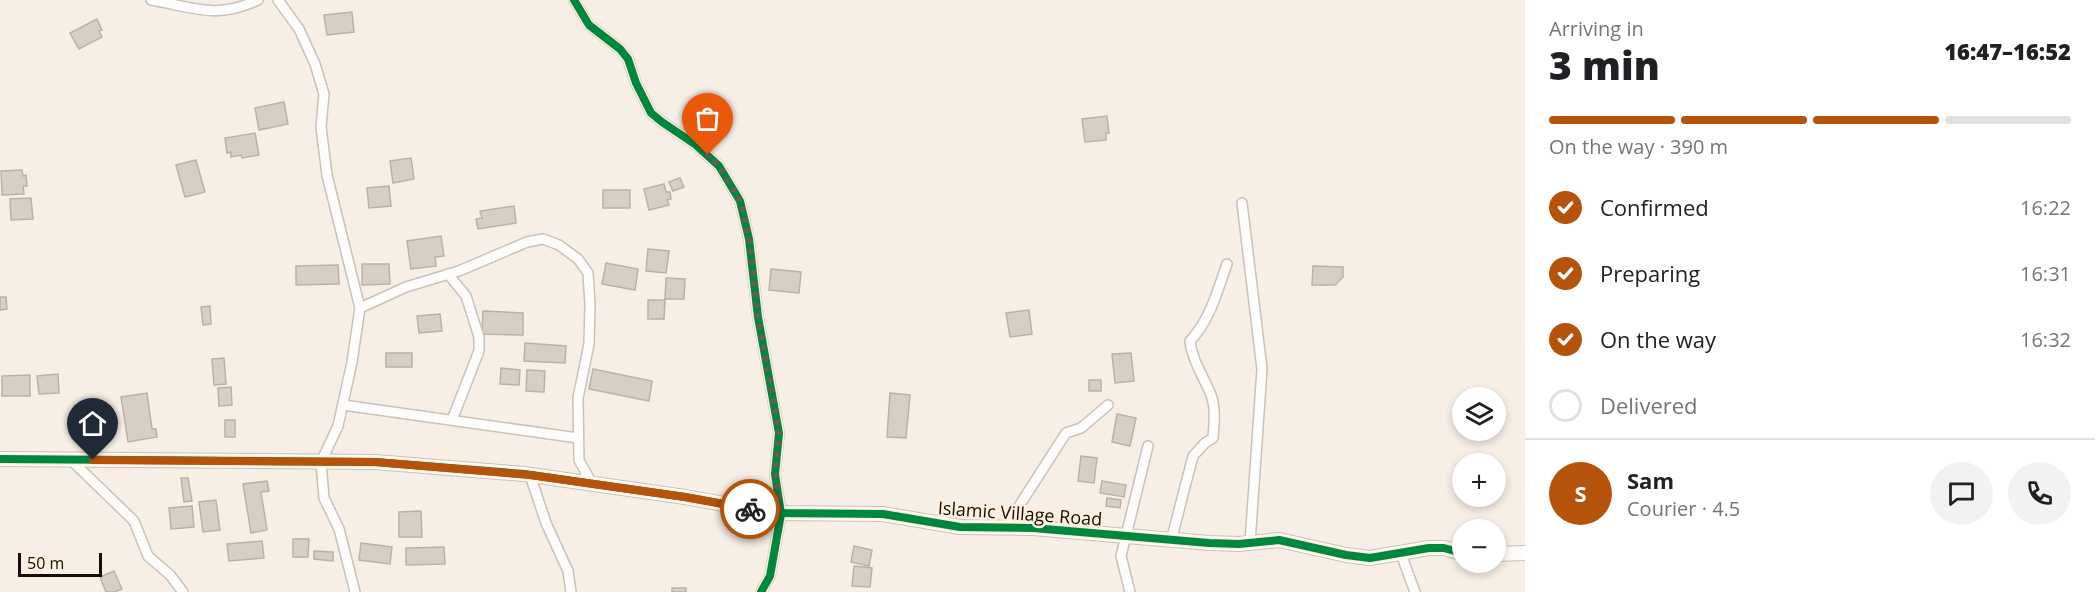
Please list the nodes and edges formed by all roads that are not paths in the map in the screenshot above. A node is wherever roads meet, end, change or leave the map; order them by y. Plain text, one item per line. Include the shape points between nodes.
1 (151, 0) edge
2 (258, 0) edge
3 (278, 0) edge
4 (574, 0) edge
5 (1242, 203) dead end
6 (1227, 264) dead end
7 (448, 274) junction
8 (360, 308) junction
9 (343, 405) junction
10 (1108, 405) dead end
11 (452, 420) junction
12 (578, 438) junction
13 (1148, 446) dead end
14 (0, 459) edge
15 (71, 460) junction
16 (321, 462) junction
17 (530, 475) junction
18 (592, 484) junction
19 (781, 514) junction
20 (1005, 528) junction
21 (1127, 537) junction
22 (1171, 541) junction
23 (1250, 543) junction
24 (1452, 551) edge
25 (1525, 553) edge
26 (1401, 554) junction
27 (1506, 554) edge
28 (183, 592) edge
29 (355, 592) edge
30 (571, 592) edge
31 (761, 592) edge
32 (1130, 592) edge
33 (1415, 592) edge

1 - 2 street via 200,11 225,12
3 - 8 street via 299,29 324,94 321,127 327,175
4 - 19 street via 590,25 628,59 651,113 719,166 740,201 779,433 775,474
5 - 23 street via 1262,369
6 - 22 street via 1208,317 1190,341 1191,353 1212,398 1213,438 1193,456
7 - 8 street via 406,287
7 - 11 street via 466,296 479,337 479,351
7 - 12 street via 543,239 579,259 588,273 590,304 588,344 578,398
8 - 9 street
9 - 11 street
9 - 16 street
10 - 20 street via 1081,428 1066,433
11 - 12 street
12 - 18 street via 579,460
13 - 21 street
14 - 15 street, Islamic Village Road
15 - 16 street, Islamic Village Road
15 - 28 street via 134,521 148,556
16 - 17 street, Islamic Village Road via 375,462
16 - 29 street via 324,498 339,529
17 - 18 street, Islamic Village Road
17 - 30 street via 568,571
18 - 19 street, Islamic Village Road
19 - 20 street, Islamic Village Road via 883,514 960,527
19 - 31 street via 770,576
20 - 21 street, Islamic Village Road
21 - 22 street, Islamic Village Road
21 - 32 street via 1120,556
22 - 23 street, Islamic Village Road
23 - 26 street, Islamic Village Road via 1279,540 1370,558
24 - 26 street, Islamic Village Road via 1430,548
25 - 27 street
26 - 33 street

